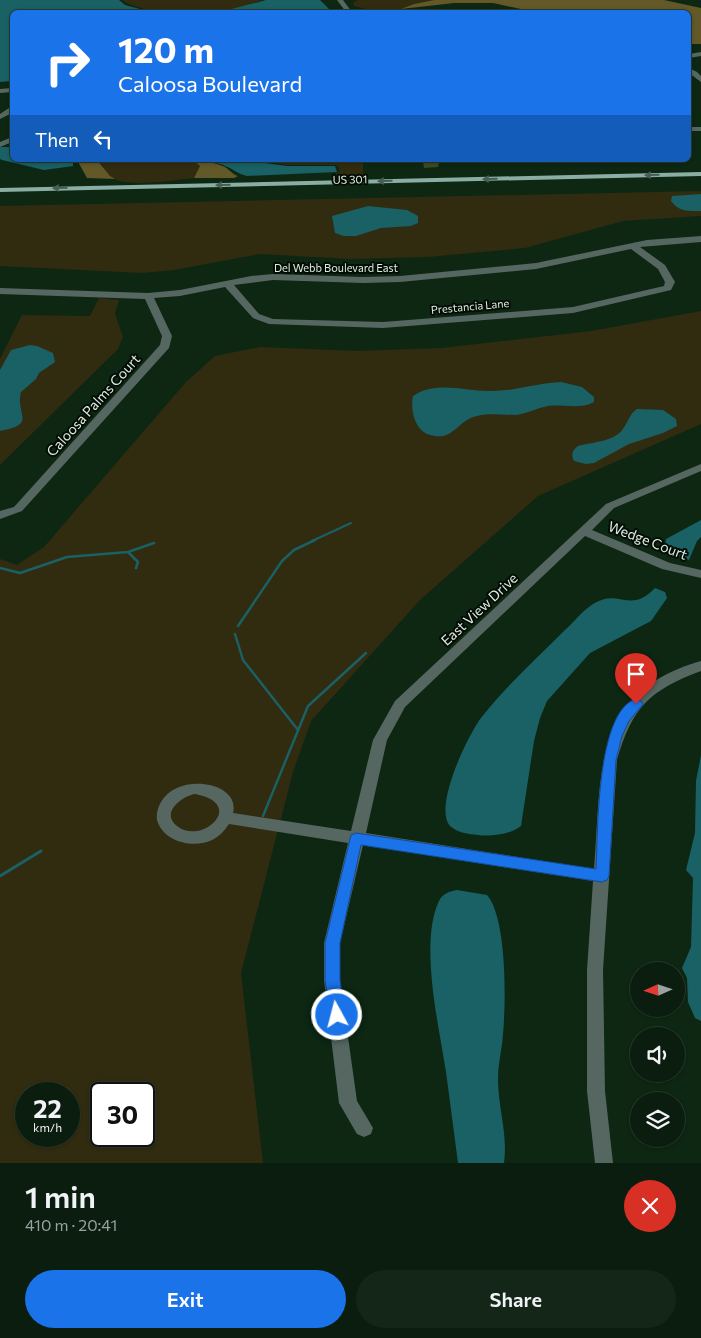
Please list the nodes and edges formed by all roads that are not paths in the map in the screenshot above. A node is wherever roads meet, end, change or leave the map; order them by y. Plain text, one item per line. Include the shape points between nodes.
1 (691, 71) edge
2 (701, 80) edge
3 (701, 174) edge
4 (701, 183) edge
5 (0, 190) edge
6 (0, 197) edge
7 (701, 239) edge
8 (633, 246) junction
9 (228, 284) junction
10 (0, 291) edge
11 (148, 296) junction
12 (701, 467) edge
13 (0, 515) edge
14 (584, 531) junction
15 (701, 574) edge
16 (701, 666) edge
17 (226, 818) dead end
18 (356, 839) junction
19 (602, 876) junction
20 (364, 1128) dead end
21 (604, 1163) edge

1 - 2 street
3 -> 5 main road, US 301
4 - 6 main road, US 301 / US 301
7 - 8 street, Del Webb Boulevard East
8 - 9 street, Del Webb Boulevard East via 536,266 479,272 363,280 273,277
8 - 9 street, Prestancia Lane via 662,267 670,282 668,288 573,310 383,325 272,322 256,316
9 - 11 street, Del Webb Boulevard East
10 - 11 street, Del Webb Boulevard East
11 - 13 street, Caloosa Palms Court via 167,336 165,346 18,509
12 - 14 street, East View Drive via 610,506
14 - 15 street, Wedge Court via 666,566
14 - 18 street, East View Drive via 400,704 380,740
16 - 19 street via 650,689 623,718 610,760
17 - 18 street
18 - 19 street
18 - 20 street, East View Drive via 332,943 332,980 348,1103
19 - 21 street via 595,970 596,1091

